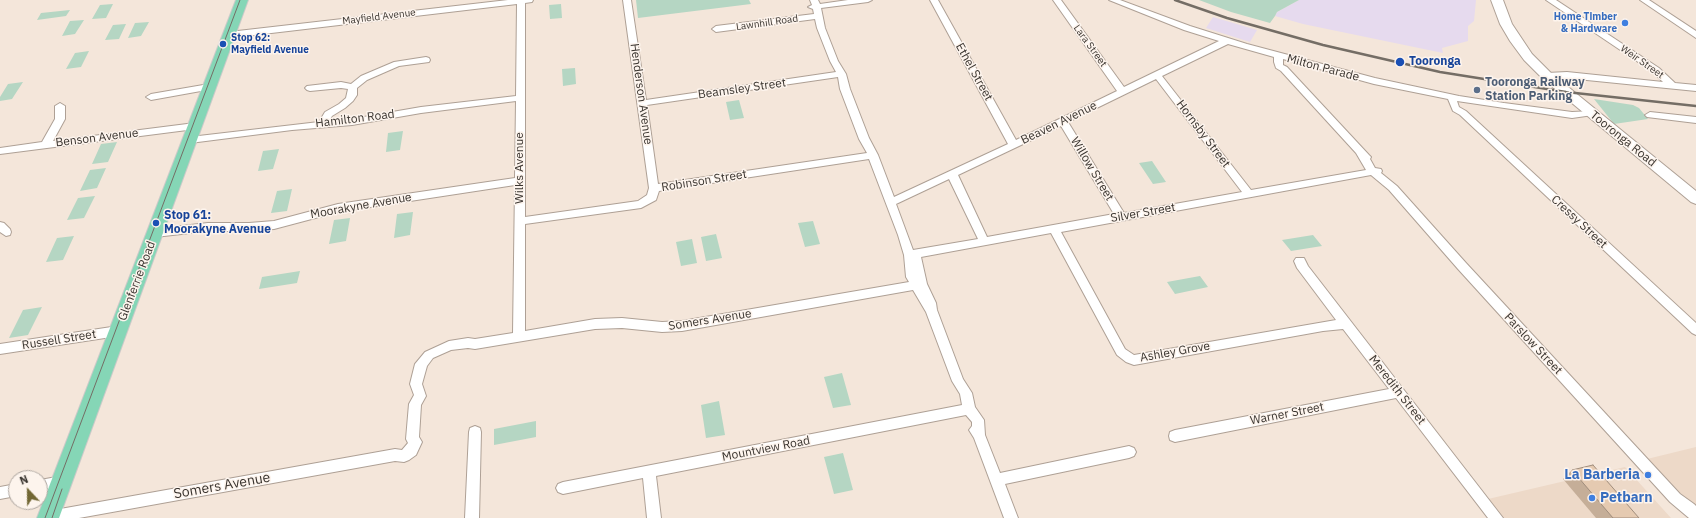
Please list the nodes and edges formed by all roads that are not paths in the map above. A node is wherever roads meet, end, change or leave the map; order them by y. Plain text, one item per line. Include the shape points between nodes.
1 (242, 0) edge
2 (525, 0) edge
3 (627, 0) edge
4 (868, 0) edge
5 (934, 0) edge
6 (1057, 0) edge
7 (1113, 0) edge
8 (1497, 0) edge
9 (1550, 0) edge
10 (1644, 0) edge
11 (813, 3) edge
12 (815, 16) junction
13 (716, 29) dead end
14 (229, 35) junction
15 (1696, 35) edge
16 (1226, 40) junction
17 (1283, 57) junction
18 (426, 60) dead end
19 (839, 75) junction
20 (1157, 75) junction
21 (1547, 76) junction
22 (1673, 86) junction
23 (353, 87) junction
24 (209, 88) junction
25 (310, 88) dead end
26 (1696, 88) edge
27 (1123, 92) junction
28 (151, 97) dead end
29 (520, 98) junction
30 (1456, 99) junction
31 (642, 103) junction
32 (60, 106) dead end
33 (1587, 110) junction
34 (1650, 115) dead end
35 (1696, 120) edge
36 (1063, 121) junction
37 (322, 124) junction
38 (192, 133) junction
39 (46, 144) junction
40 (1014, 144) junction
41 (0, 151) edge
42 (869, 155) junction
43 (1375, 171) junction
44 (952, 174) junction
45 (520, 181) junction
46 (654, 188) junction
47 (1249, 194) junction
48 (1696, 199) edge
49 (890, 203) junction
50 (1122, 217) junction
51 (520, 221) junction
52 (1054, 229) junction
53 (155, 233) junction
54 (984, 241) junction
55 (912, 254) junction
56 (1300, 262) dead end
57 (918, 284) junction
58 (1344, 322) junction
59 (1696, 330) edge
60 (118, 331) junction
61 (519, 336) junction
62 (0, 350) edge
63 (1398, 392) junction
64 (966, 410) junction
65 (475, 432) dead end
66 (1175, 436) dead end
67 (1129, 452) dead end
68 (649, 472) junction
69 (996, 480) junction
70 (62, 482) junction
71 (48, 485) edge
72 (563, 488) dead end
73 (1675, 498) junction
74 (1696, 516) edge
75 (48, 518) edge
76 (472, 518) edge
77 (654, 518) edge
78 (1011, 518) edge
79 (1496, 518) edge
80 (1688, 518) edge

1 - 14 main road, Glenferrie Road
2 - 14 street, Mayfield Avenue
2 - 29 street, Wilks Avenue
3 - 31 street, Henderson Avenue
4 - 11 street
5 - 40 street, Ethel Street
6 - 27 street, Lara Street
7 - 16 street, Milton Parade
8 - 21 main road, Tooronga Road via 1516,41
9 - 22 street, Weir Street via 1656,70
10 - 15 street
11 - 12 street
12 - 13 street, Lawnhill Road
12 - 19 street via 834,61 833,67
14 - 24 main road, Glenferrie Road
16 - 17 street, Milton Parade
16 - 20 street, Beaven Avenue
17 - 30 street, Milton Parade
17 - 43 street, Parslow Street via 1284,69
18 - 23 street via 387,68 364,78
19 - 31 street, Beamsley Street
19 - 42 street
20 - 27 street, Beaven Avenue
20 - 47 street, Hornsby Street
21 - 22 street via 1562,75
21 - 33 main road, Tooronga Road
22 - 26 street
23 - 25 street via 341,85
23 - 37 street via 350,99 328,114
24 - 28 street
24 - 38 main road, Glenferrie Road
27 - 36 street, Beaven Avenue
29 - 37 street, Hamilton Road
29 - 45 street, Wilks Avenue
30 - 33 street, Milton Parade via 1572,115
30 - 59 street, Cressy Street via 1454,106
31 - 46 street, Henderson Avenue
32 - 39 street via 60,118
33 - 48 main road, Tooronga Road
34 - 35 street
36 - 40 street, Beaven Avenue
36 - 50 street, Willow Street
37 - 38 street, Hamilton Road
38 - 39 street, Benson Avenue
38 - 53 main road, Glenferrie Road
39 - 41 street, Benson Avenue
40 - 44 street, Beaven Avenue
42 - 46 street, Robinson Street
42 - 49 street
43 - 47 street, Silver Street
43 - 73 street, Parslow Street
44 - 49 street, Beaven Avenue
44 - 54 street
45 - 51 street, Wilks Avenue
45 - 53 street, Moorakyne Avenue via 338,208 274,224 201,227
46 - 51 street, Robinson Street via 652,197 641,204
47 - 50 street, Silver Street
49 - 55 street
50 - 52 street, Silver Street
51 - 61 street, Wilks Avenue
52 - 54 street, Silver Street
52 - 58 street, Ashley Grove via 1121,352 1130,359
53 - 60 main road, Glenferrie Road
54 - 55 street, Silver Street
55 - 57 street via 912,277
56 - 58 street, Meredith Street
57 - 61 street, Somers Avenue via 682,326 610,323
57 - 64 street via 931,310 958,381 958,389
58 - 63 street, Meredith Street
60 - 62 street, Russell Street
60 - 70 main road, Glenferrie Road
61 - 75 street, Somers Avenue via 441,350 429,355 420,368 416,384 420,396 415,404 412,439 415,442 411,451 404,456
63 - 66 street, Warner Street
63 - 79 street, Meredith Street
64 - 68 street, Mountview Road
64 - 69 street via 979,435
65 - 76 street
67 - 69 street
68 - 72 street, Mountview Road
68 - 77 street
69 - 78 street
70 - 71 street
70 - 75 main road, Glenferrie Road
73 - 74 street, Parslow Street
73 - 80 street, Parslow Street

